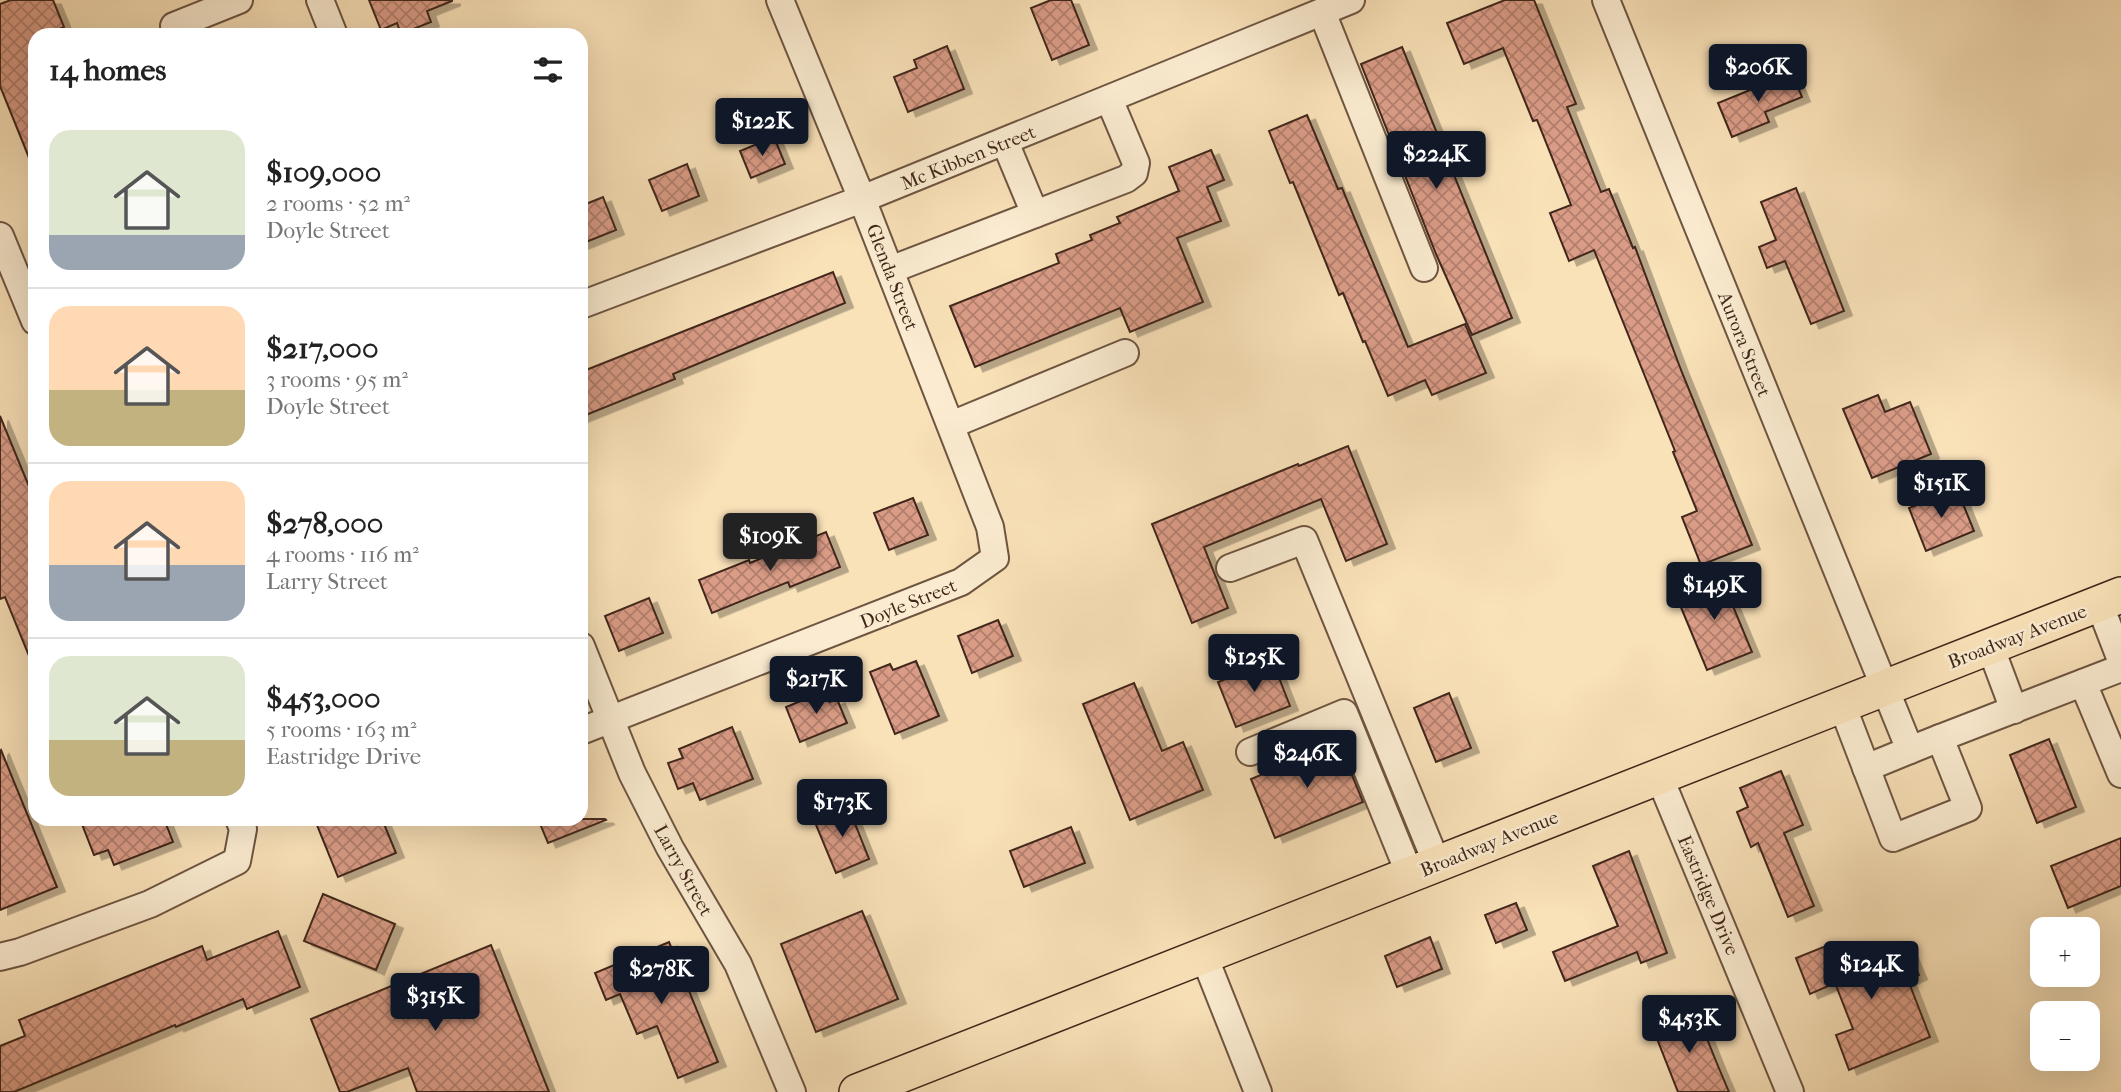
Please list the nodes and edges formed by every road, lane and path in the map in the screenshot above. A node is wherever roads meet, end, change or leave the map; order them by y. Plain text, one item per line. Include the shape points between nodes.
1 (239, 0) edge
2 (320, 0) edge
3 (780, 0) edge
4 (1351, 0) edge
5 (1606, 0) edge
6 (1322, 12) junction
7 (174, 26) dead end
8 (331, 28) edge
9 (1109, 99) junction
10 (1005, 142) junction
11 (862, 199) junction
12 (1035, 214) junction
13 (0, 236) edge
14 (1424, 268) dead end
15 (890, 270) junction
16 (588, 302) edge
17 (28, 304) edge
18 (1125, 353) dead end
19 (951, 425) junction
20 (995, 558) joint
21 (1230, 568) dead end
22 (2110, 599) edge
23 (1990, 646) junction
24 (2121, 660) edge
25 (588, 664) edge
26 (2121, 668) edge
27 (2083, 683) junction
28 (1884, 688) junction
29 (1842, 705) junction
30 (2014, 710) junction
31 (610, 719) junction
32 (588, 728) edge
33 (1940, 738) junction
34 (1910, 750) junction
35 (1251, 752) dead end
36 (1866, 768) junction
37 (2121, 774) edge
38 (1659, 776) junction
39 (242, 826) edge
40 (1423, 869) junction
41 (1204, 956) junction
42 (0, 957) edge
43 (792, 1092) edge
44 (857, 1092) edge
45 (1258, 1092) edge
46 (1790, 1092) edge

1 - 7 street
2 - 8 street
3 - 11 street, Glenda Street
4 - 6 street, Mc Kibben Street
5 - 28 street, Aurora Street
6 - 9 street, Mc Kibben Street
6 - 14 street
9 - 10 street, Mc Kibben Street
9 - 12 street via 1136,163 1134,173
10 - 11 street, Mc Kibben Street
10 - 12 street
11 - 15 street, Glenda Street
11 - 16 street, Mc Kibben Street
12 - 15 street
13 - 17 street
15 - 19 street, Glenda Street
18 - 19 street
19 - 20 street, Glenda Street via 990,527
20 - 31 street, Doyle Street via 961,582
21 - 40 street via 1304,540
22 - 23 main road, Broadway Avenue
22 - 24 street
23 - 28 main road, Broadway Avenue
23 - 30 street
25 - 31 street, Larry Street
26 - 27 street
27 - 30 street
27 - 37 street
28 - 29 main road, Broadway Avenue
28 - 34 street, Aurora Street
29 - 36 street
29 - 38 main road, Broadway Avenue
30 - 33 street
31 - 32 street, Doyle Street
31 - 43 street, Larry Street via 670,848 738,964
33 - 34 street
33 - 36 street via 1968,808 1893,838
34 - 36 street
35 - 40 street via 1344,713
38 - 40 main road, Broadway Avenue
38 - 46 street, Eastridge Drive
39 - 42 street via 237,861 150,904
40 - 41 main road, Broadway Avenue
41 - 44 main road, Broadway Avenue
41 - 45 street

